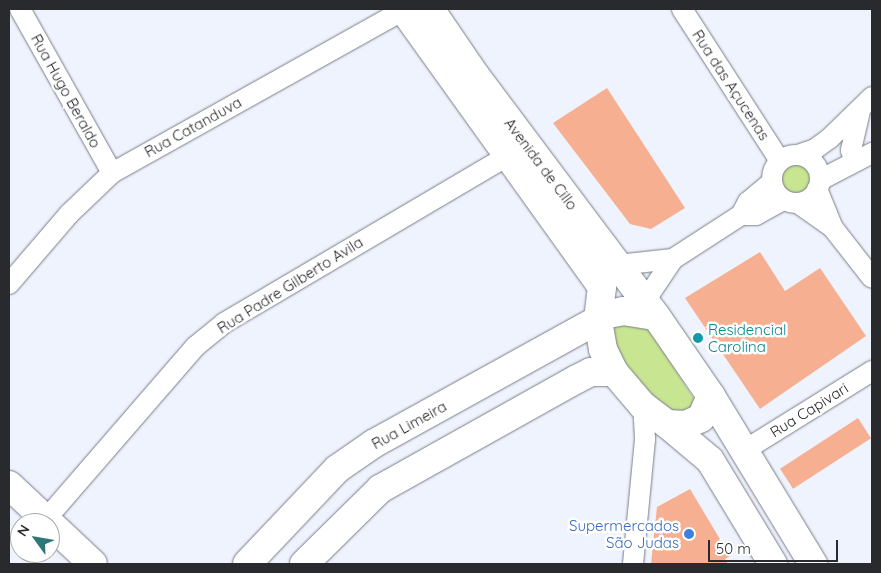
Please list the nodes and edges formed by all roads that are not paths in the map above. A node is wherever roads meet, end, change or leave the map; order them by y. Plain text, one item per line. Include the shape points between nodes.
1 (404, 9) edge
2 (430, 9) edge
3 (682, 9) edge
4 (21, 14) edge
5 (868, 109) edge
6 (506, 156) junction
7 (863, 156) edge
8 (789, 158) junction
9 (112, 174) junction
10 (772, 182) junction
11 (818, 185) junction
12 (791, 202) junction
13 (741, 215) junction
14 (833, 228) junction
15 (673, 259) junction
16 (618, 265) junction
17 (872, 278) edge
18 (9, 284) edge
19 (650, 309) junction
20 (598, 320) junction
21 (872, 371) edge
22 (614, 372) junction
23 (711, 396) junction
24 (643, 406) junction
25 (667, 424) junction
26 (745, 450) junction
27 (9, 485) edge
28 (39, 513) edge
29 (51, 513) edge
30 (60, 532) edge
31 (93, 564) edge
32 (247, 564) edge
33 (304, 564) edge
34 (633, 564) edge
35 (773, 564) edge
36 (813, 564) edge

1 - 6 main road, Avenida de Cillo
1 - 9 street, Rua Catanduva
2 - 16 main road, Avenida de Cillo via 524,143
3 - 8 street, Rua das Açucenas
4 - 9 street, Rua Hugo Beraldo
5 - 7 street via 851,150
5 - 8 street via 816,149
6 - 20 main road, Avenida de Cillo via 602,287
6 - 29 street, Rua Padre Gilberto Avila via 224,323 196,346
7 - 11 street
8 - 10 street
8 - 11 street via 811,161
9 - 18 street, Rua Catanduva via 69,214
10 - 12 street
10 - 13 street via 748,202
11 - 12 street via 811,198
11 - 14 street
12 - 13 street via 756,215
12 - 14 street
13 - 15 street
14 - 17 street
15 - 16 street
15 - 19 street
16 - 19 main road, Avenida de Cillo
19 - 20 main road via 615,311
19 - 23 main road, Avenida de Cillo
20 - 22 main road, Avenida de Cillo
20 - 32 main road, Rua Limeira via 373,444 330,476
21 - 26 street, Rua Capivari
22 - 24 main road, Avenida de Cillo
22 - 33 main road via 591,372 577,379 380,489
23 - 25 main road via 701,418 686,426
23 - 26 main road, Avenida de Cillo
24 - 25 main road, Avenida de Cillo
24 - 34 street via 645,439
25 - 35 main road, Avenida de Cillo via 710,460
26 - 36 main road, Avenida de Cillo
27 - 28 main road
30 - 31 main road

